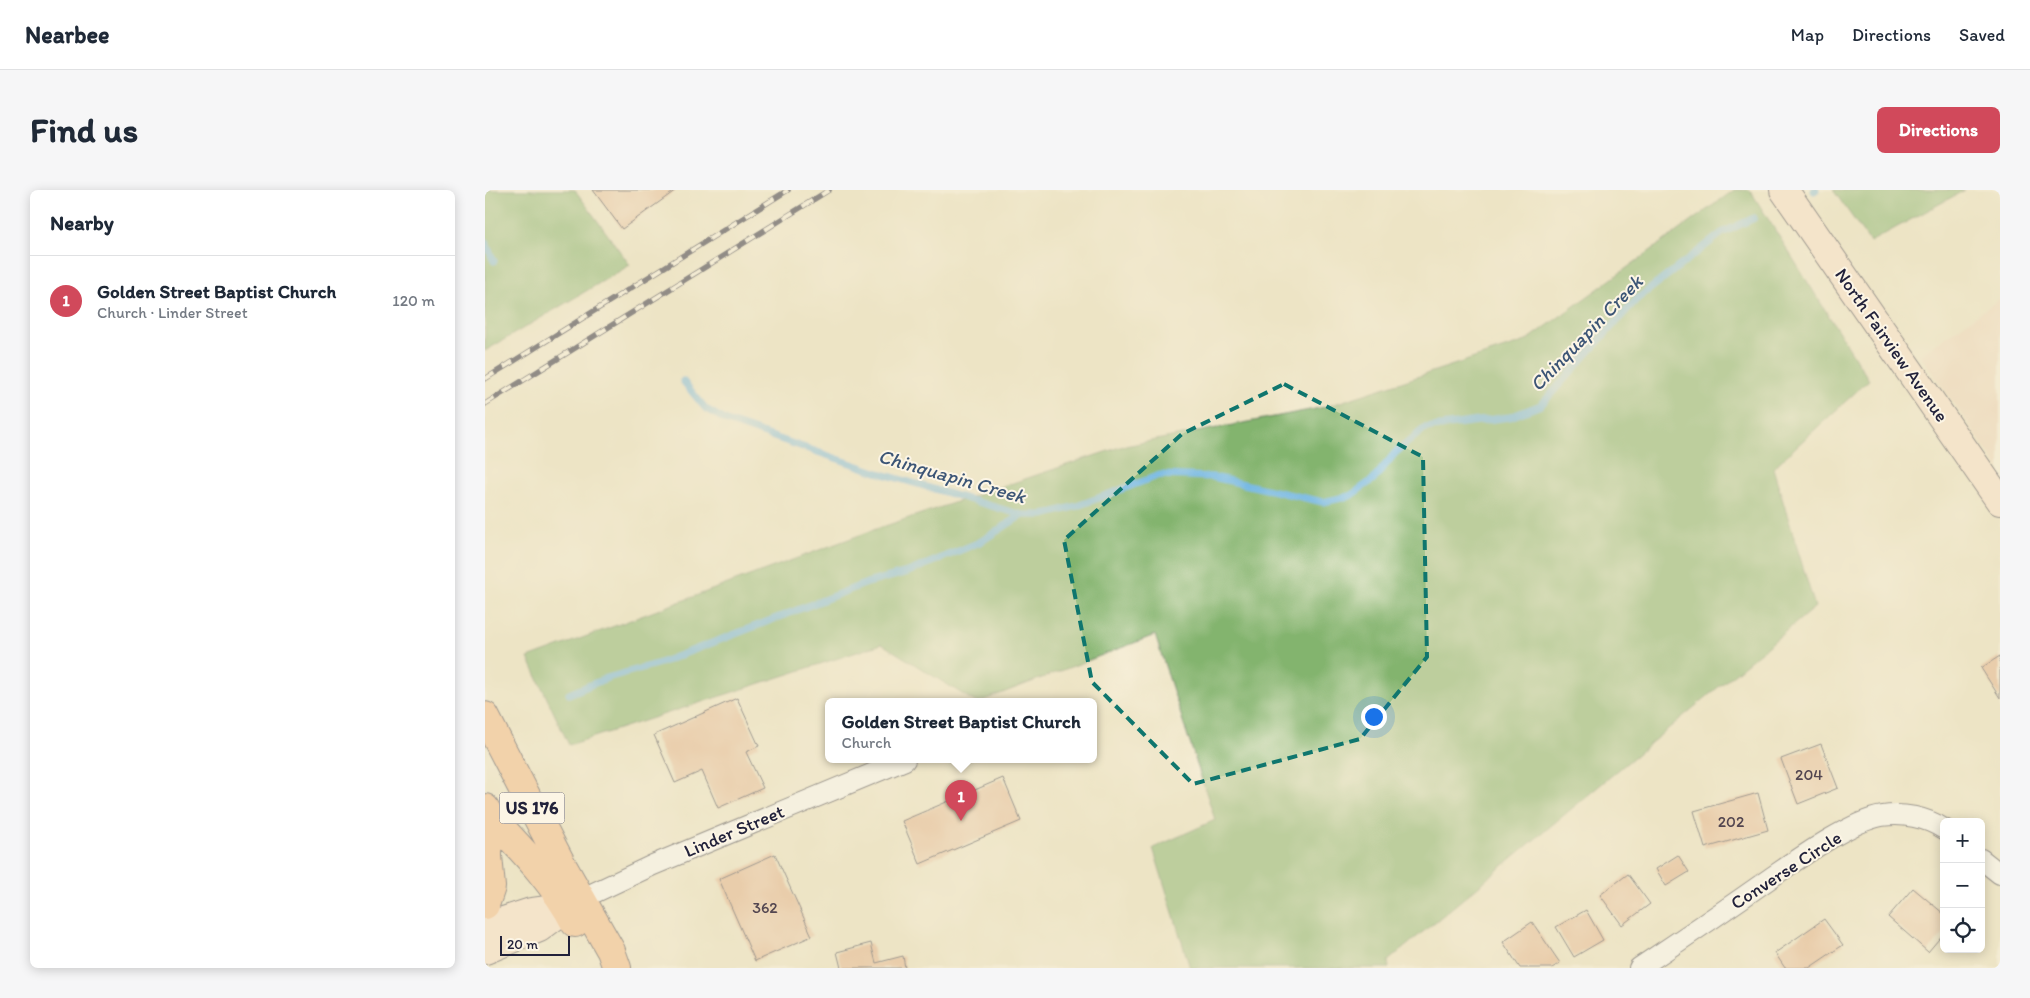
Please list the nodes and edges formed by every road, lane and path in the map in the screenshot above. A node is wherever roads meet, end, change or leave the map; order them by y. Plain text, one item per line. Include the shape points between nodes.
1 (1784, 190) edge
2 (2000, 501) edge
3 (485, 716) edge
4 (898, 763) edge
5 (487, 812) edge
6 (1940, 827) edge
7 (1985, 862) edge
8 (2000, 874) edge
9 (574, 903) junction
10 (485, 905) edge
11 (485, 927) edge
12 (485, 950) edge
13 (606, 968) edge
14 (617, 968) edge
15 (1639, 968) edge

1 - 2 street, North Fairview Avenue
3 - 9 highway, US 176
4 - 9 street, Linder Street via 653,865
5 - 9 highway, US 176
5 - 10 highway via 491,887
6 - 15 street, Converse Circle via 1919,818 1900,815 1881,816 1863,822 1809,852
7 - 8 street
9 - 11 street via 531,912
9 - 12 street via 539,928
9 - 13 highway, US 176 via 591,952
9 - 14 highway, US 176 via 611,951

